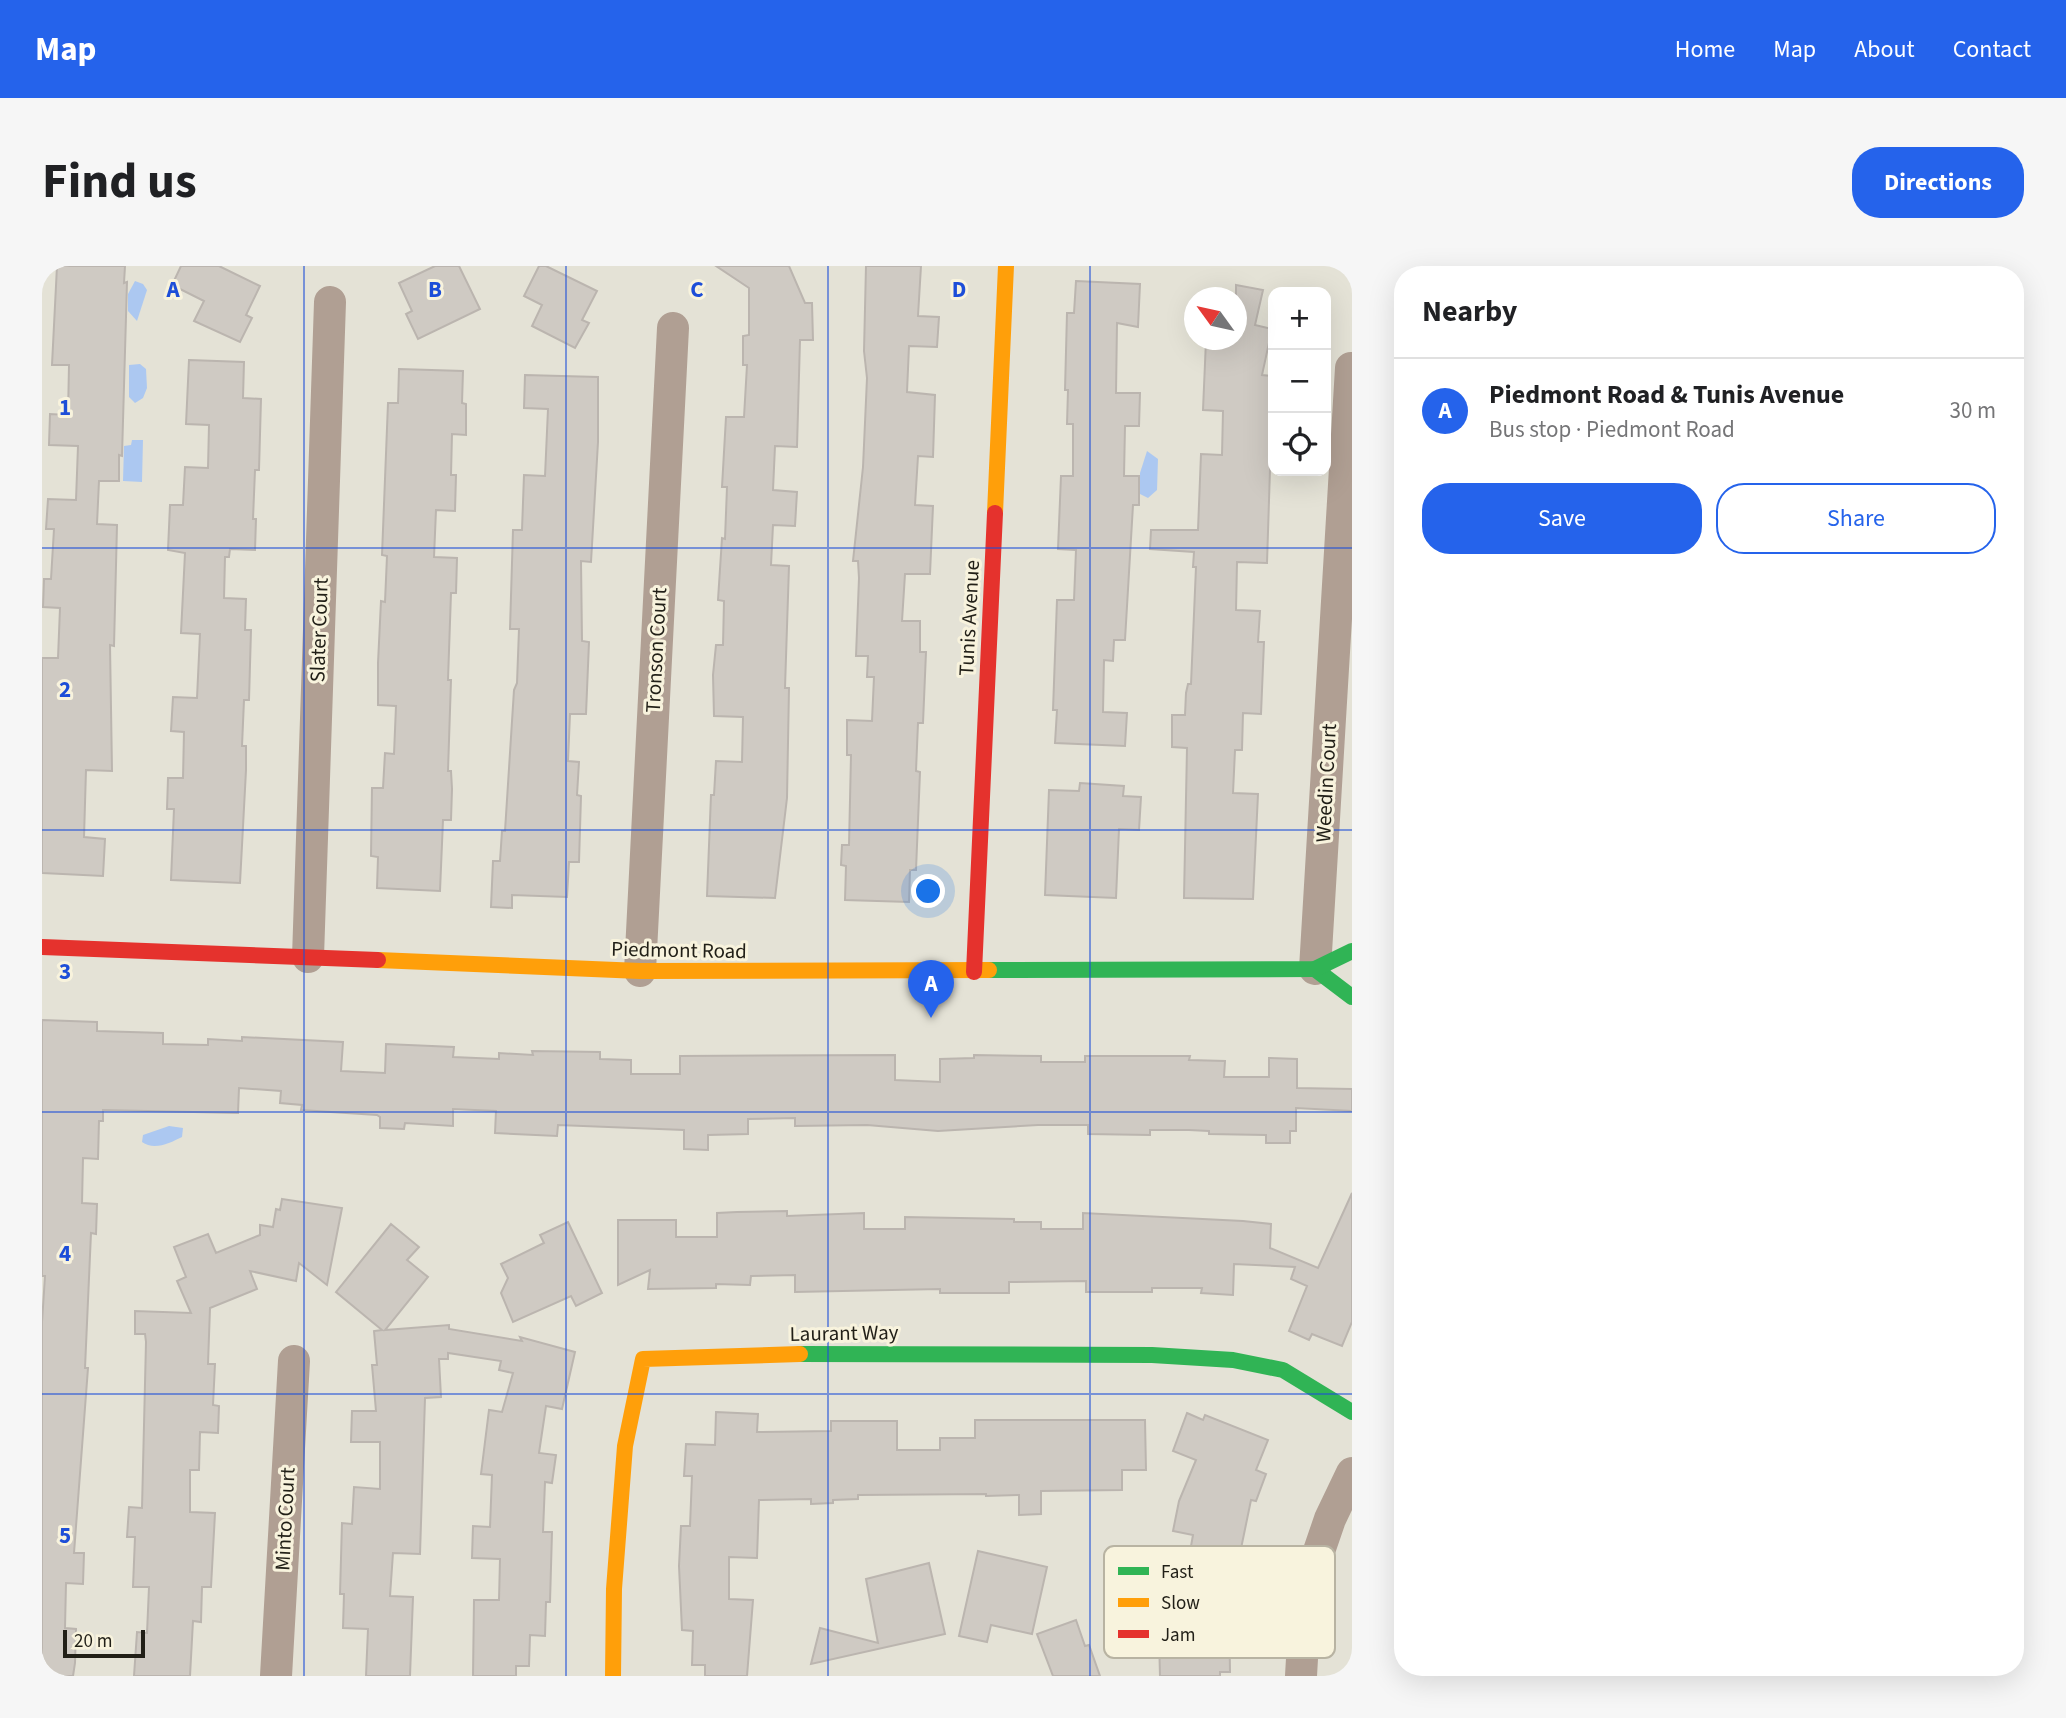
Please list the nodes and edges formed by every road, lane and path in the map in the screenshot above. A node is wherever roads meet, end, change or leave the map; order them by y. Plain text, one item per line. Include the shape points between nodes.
1 (1006, 266) edge
2 (330, 302) dead end
3 (673, 328) dead end
4 (1351, 368) edge
5 (1345, 597) edge
6 (42, 947) edge
7 (1352, 951) edge
8 (308, 957) junction
9 (1315, 969) junction
10 (640, 971) junction
11 (974, 972) junction
12 (1352, 998) edge
13 (294, 1361) dead end
14 (1352, 1412) edge
15 (1352, 1474) edge
16 (1321, 1546) edge
17 (1302, 1658) edge
18 (276, 1676) edge
19 (613, 1676) edge
20 (1301, 1676) edge

1 - 11 street, Tunis Avenue
2 - 8 street, Slater Court
3 - 10 street, Tronson Court
4 - 5 street, Weedin Court
5 - 9 street, Weedin Court
6 - 8 street, Piedmont Road
7 - 9 street, Piedmont Road
8 - 10 street, Piedmont Road
9 - 11 street, Piedmont Road
9 - 12 street
10 - 11 street, Piedmont Road
13 - 18 street, Minto Court
14 - 19 street, Laurant Way via 1283,1370 1233,1360 873,1352 643,1359 625,1446
15 - 16 street
17 - 20 street

